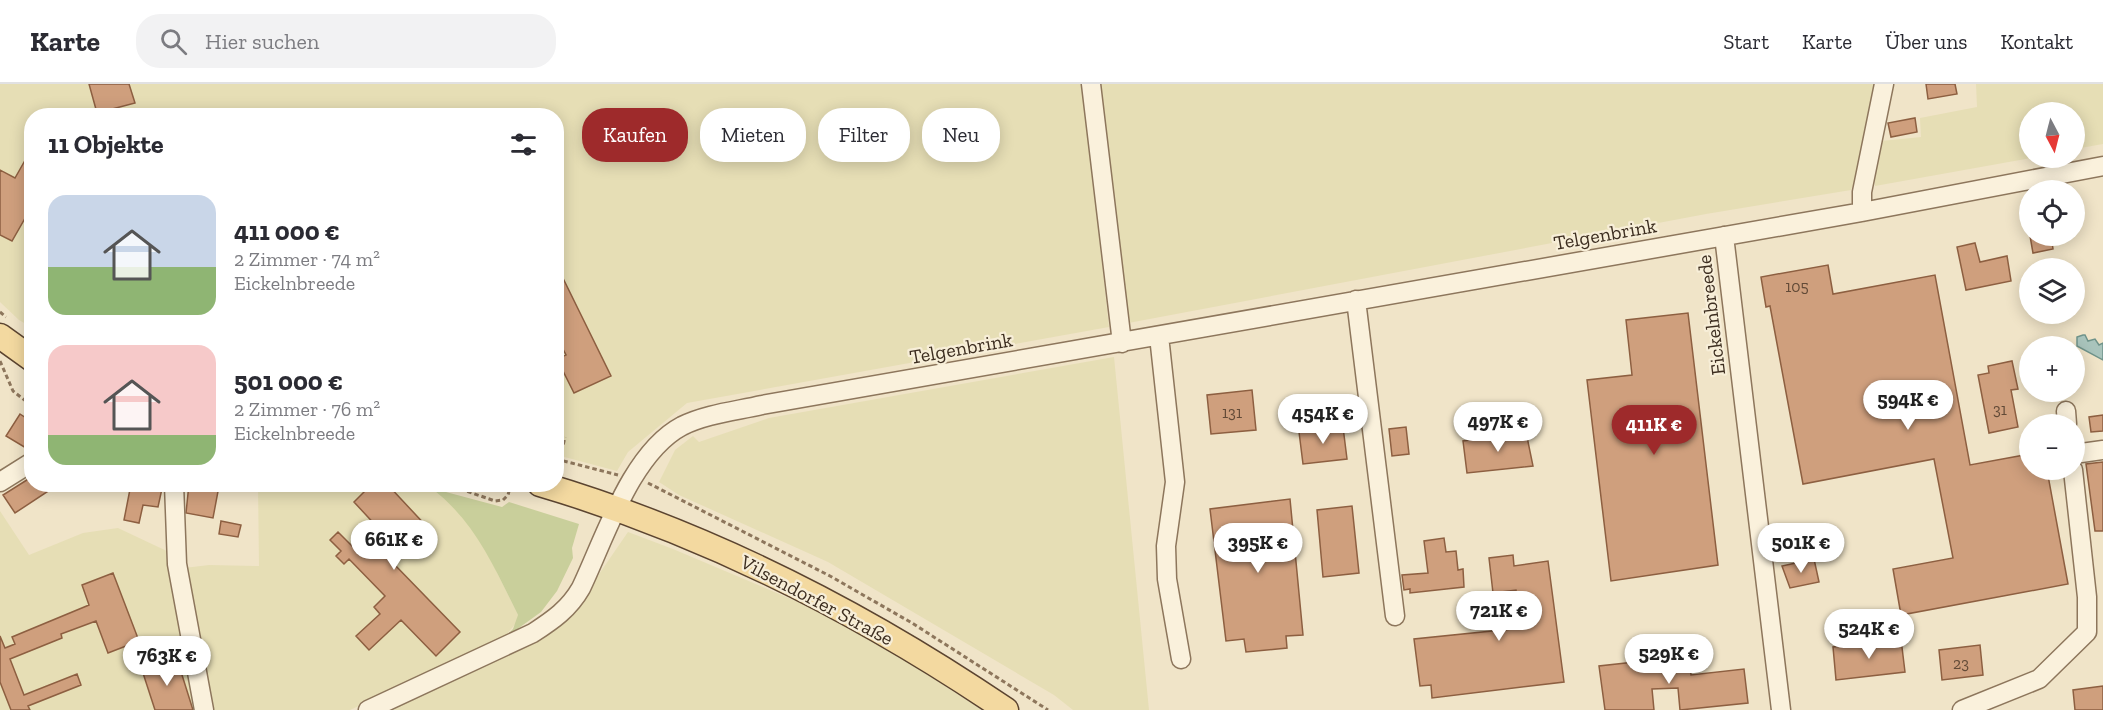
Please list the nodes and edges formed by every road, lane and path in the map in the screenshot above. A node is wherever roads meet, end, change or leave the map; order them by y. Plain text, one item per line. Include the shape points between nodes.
1 (1091, 84) edge
2 (1884, 84) edge
3 (2103, 166) edge
4 (1862, 212) junction
5 (1724, 236) junction
6 (1356, 300) junction
7 (0, 336) edge
8 (1159, 336) junction
9 (1122, 343) junction
10 (24, 353) edge
11 (0, 361) edge
12 (24, 400) edge
13 (565, 436) dead end
14 (564, 439) edge
15 (2103, 450) edge
16 (2085, 452) edge
17 (564, 461) edge
18 (24, 467) edge
19 (612, 474) dead end
20 (2074, 480) edge
21 (0, 482) edge
22 (174, 492) edge
23 (469, 492) edge
24 (509, 492) edge
25 (564, 492) edge
26 (618, 510) junction
27 (1395, 616) dead end
28 (1181, 659) dead end
29 (204, 710) edge
30 (368, 710) edge
31 (1006, 710) edge
32 (1781, 710) edge
33 (1962, 710) edge

1 - 9 street
2 - 4 street via 1862,192
3 - 4 street, Telgenbrink
4 - 5 street, Telgenbrink
5 - 6 street, Telgenbrink
5 - 32 street, Eickelnbreede
6 - 8 street, Telgenbrink
6 - 27 street
7 - 10 main road
8 - 9 street, Telgenbrink
8 - 28 street via 1175,482 1166,546 1167,579
9 - 26 street, Telgenbrink via 762,405 697,420 674,431 648,454
11 - 12 path via 13,391
13 - 14 path
15 - 16 street
17 - 19 path
18 - 21 street
20 - 33 street via 2087,632 2039,679
22 - 29 street via 177,564
23 - 24 path via 495,501 503,500
25 - 26 main road, Vilsendorfer Straße
26 - 30 street via 581,588 558,617 533,633
26 - 31 main road, Vilsendorfer Straße via 708,544 798,587 969,684

